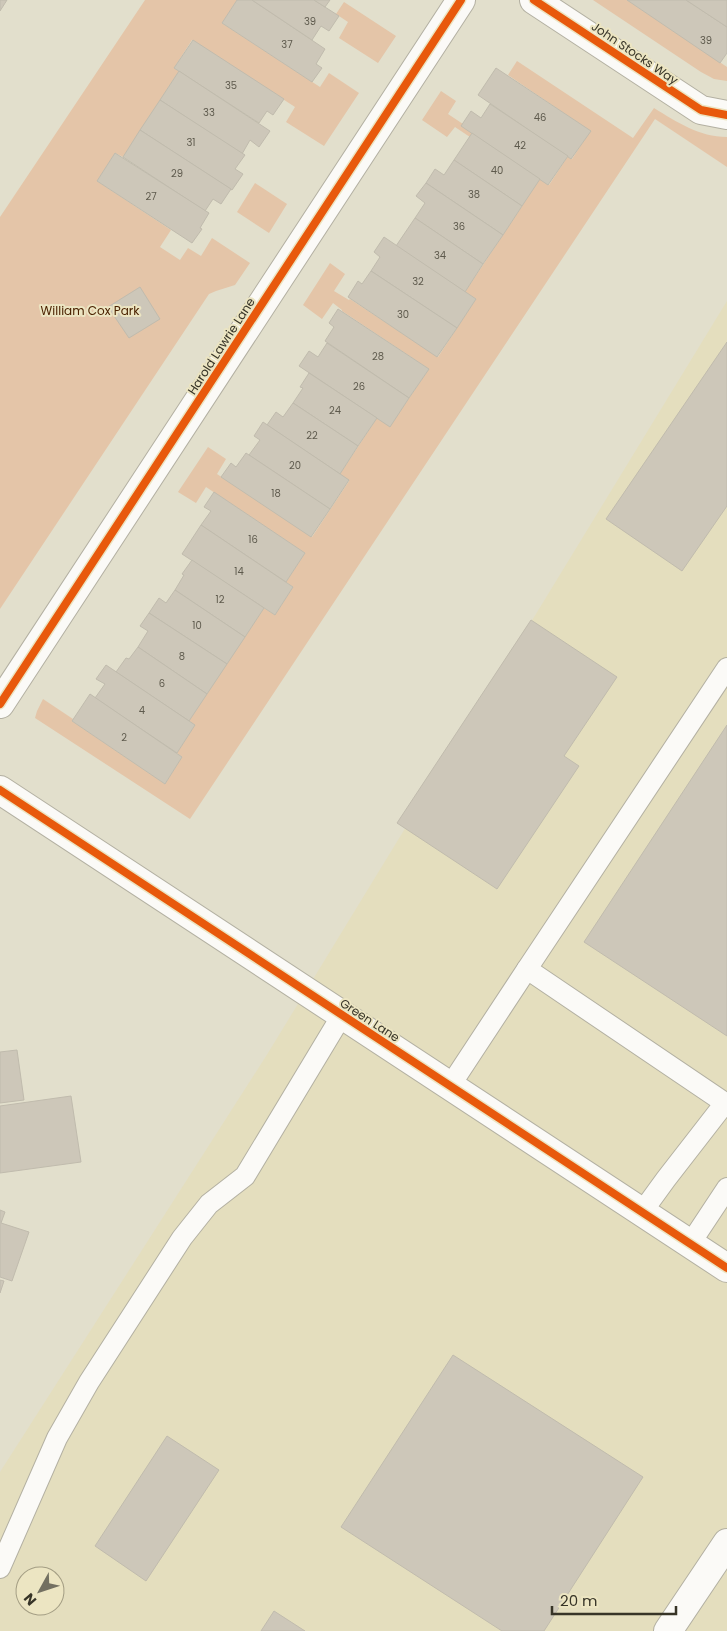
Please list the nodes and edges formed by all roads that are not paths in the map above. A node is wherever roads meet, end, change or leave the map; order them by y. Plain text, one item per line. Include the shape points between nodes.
1 (461, 0) edge
2 (534, 0) edge
3 (727, 115) edge
4 (727, 668) edge
5 (0, 704) edge
6 (0, 790) edge
7 (527, 969) junction
8 (342, 1015) junction
9 (450, 1086) junction
10 (726, 1102) edge
11 (727, 1188) edge
12 (642, 1212) junction
13 (690, 1244) junction
14 (727, 1268) edge
15 (727, 1543) edge
16 (0, 1568) edge
17 (668, 1631) edge

1 - 5 street, Harold Lawrie Lane
2 - 3 street, John Stocks Way via 701,110
4 - 7 lane
6 - 8 street, Green Lane
7 - 9 lane
7 - 10 lane
8 - 9 street, Green Lane
8 - 16 lane via 245,1176 209,1204 182,1238 89,1382 57,1438
9 - 12 street, Green Lane
10 - 12 lane
11 - 13 lane
12 - 13 street, Green Lane
13 - 14 street, Green Lane
15 - 17 street

